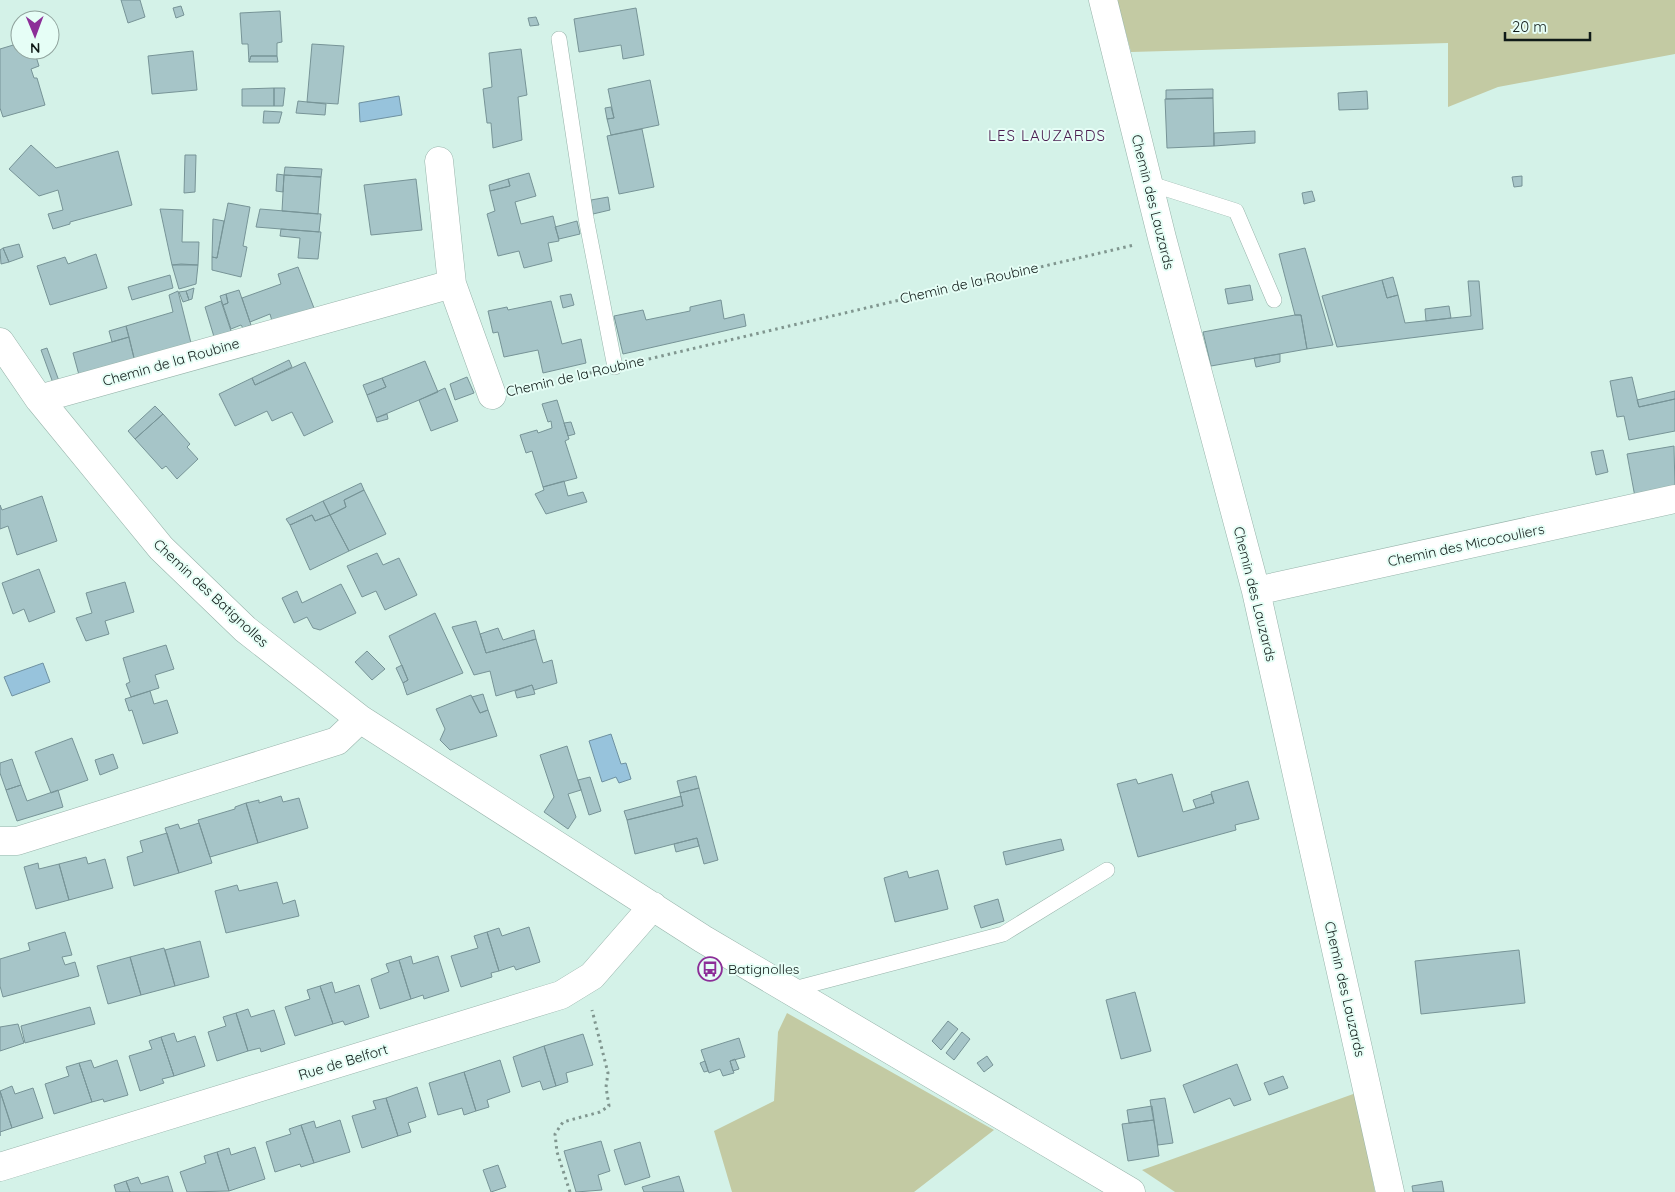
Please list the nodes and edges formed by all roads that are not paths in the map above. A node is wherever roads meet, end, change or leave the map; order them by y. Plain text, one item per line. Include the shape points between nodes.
1 (1103, 0) edge
2 (560, 39) dead end
3 (440, 162) dead end
4 (1148, 183) junction
5 (452, 284) junction
6 (1274, 300) dead end
7 (0, 342) edge
8 (615, 366) road end
9 (492, 395) road end
10 (38, 399) junction
11 (1675, 499) edge
12 (1256, 591) junction
13 (360, 719) junction
14 (0, 841) edge
15 (1107, 870) dead end
16 (653, 906) junction
17 (790, 990) junction
18 (0, 1167) edge
19 (1131, 1192) edge
20 (1390, 1192) edge

1 - 4 street, Chemin des Lauzards
2 - 8 lane via 586,218
3 - 5 street
4 - 6 lane via 1236,211
4 - 12 street, Chemin des Lauzards
5 - 9 street, Chemin de la Roubine
5 - 10 street, Chemin de la Roubine
7 - 10 street, Chemin des Batignolles
10 - 13 street, Chemin des Batignolles via 160,548 245,629
11 - 12 street, Chemin des Micocouliers
12 - 20 street, Chemin des Lauzards
13 - 14 street via 337,741 16,841
13 - 16 street, Chemin des Batignolles
15 - 17 lane via 1003,934
16 - 17 street, Chemin des Batignolles via 703,940
16 - 18 street, Rue de Belfort via 592,976 561,995
17 - 19 street, Chemin des Batignolles

